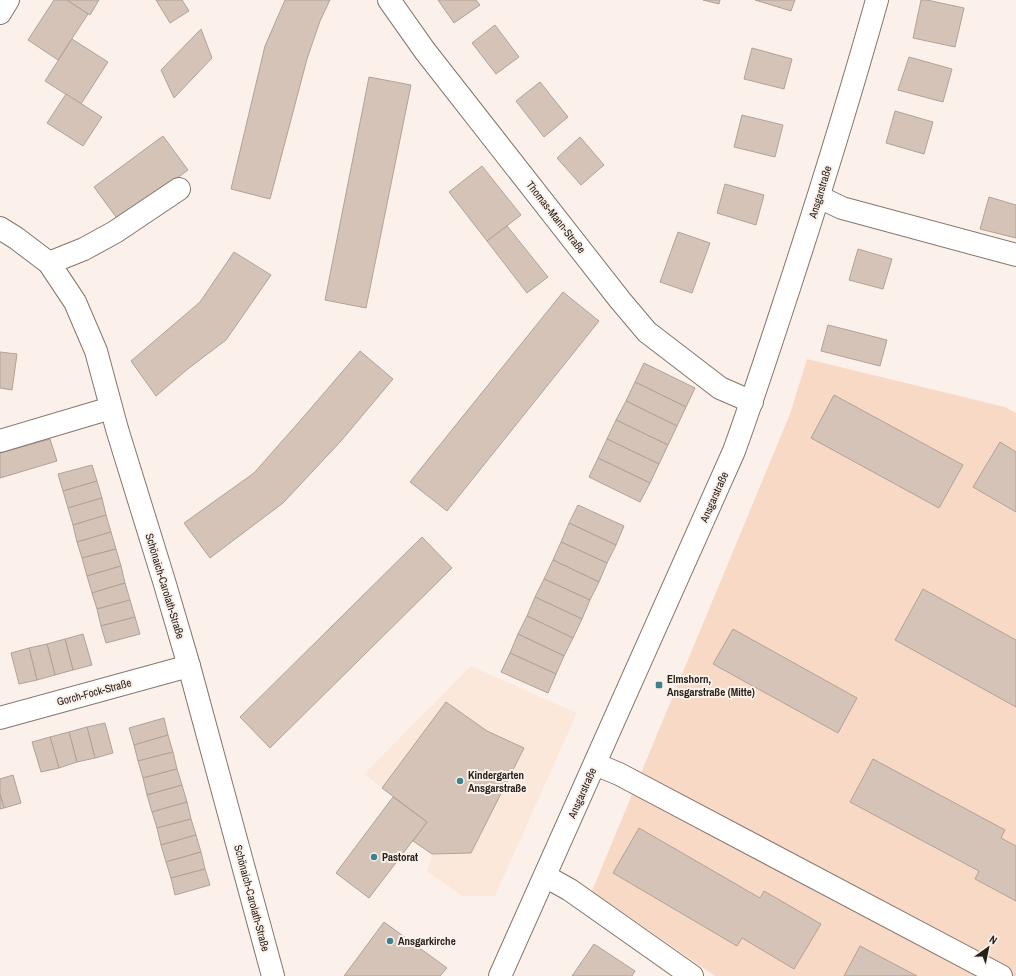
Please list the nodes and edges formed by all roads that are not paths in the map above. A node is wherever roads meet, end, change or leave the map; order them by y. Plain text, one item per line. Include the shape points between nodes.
1 (8, 0) edge
2 (389, 0) edge
3 (877, 0) edge
4 (0, 13) edge
5 (179, 190) dead end
6 (819, 197) junction
7 (0, 228) edge
8 (1016, 255) edge
9 (49, 264) junction
10 (752, 402) junction
11 (111, 408) junction
12 (0, 441) edge
13 (189, 666) junction
14 (0, 718) edge
15 (595, 764) junction
16 (545, 876) junction
17 (273, 976) edge
18 (500, 976) edge
19 (692, 976) edge
20 (1001, 976) edge

1 - 4 street
2 - 10 street, Thomas-Mann-Straße via 424,51 647,332 720,388
3 - 6 street, Ansgarstraße
5 - 9 street via 116,232
6 - 8 street via 842,208
6 - 10 street, Ansgarstraße
7 - 9 street, Schönaich-Carolath-Straße
9 - 11 street, Schönaich-Carolath-Straße via 75,302 96,351
10 - 15 street, Ansgarstraße via 734,451
11 - 12 street
11 - 13 street, Schönaich-Carolath-Straße
13 - 14 street, Gorch-Fock-Straße
13 - 17 street, Schönaich-Carolath-Straße
15 - 16 street, Ansgarstraße
15 - 20 street via 619,774
16 - 18 street, Ansgarstraße
16 - 19 street via 570,890

